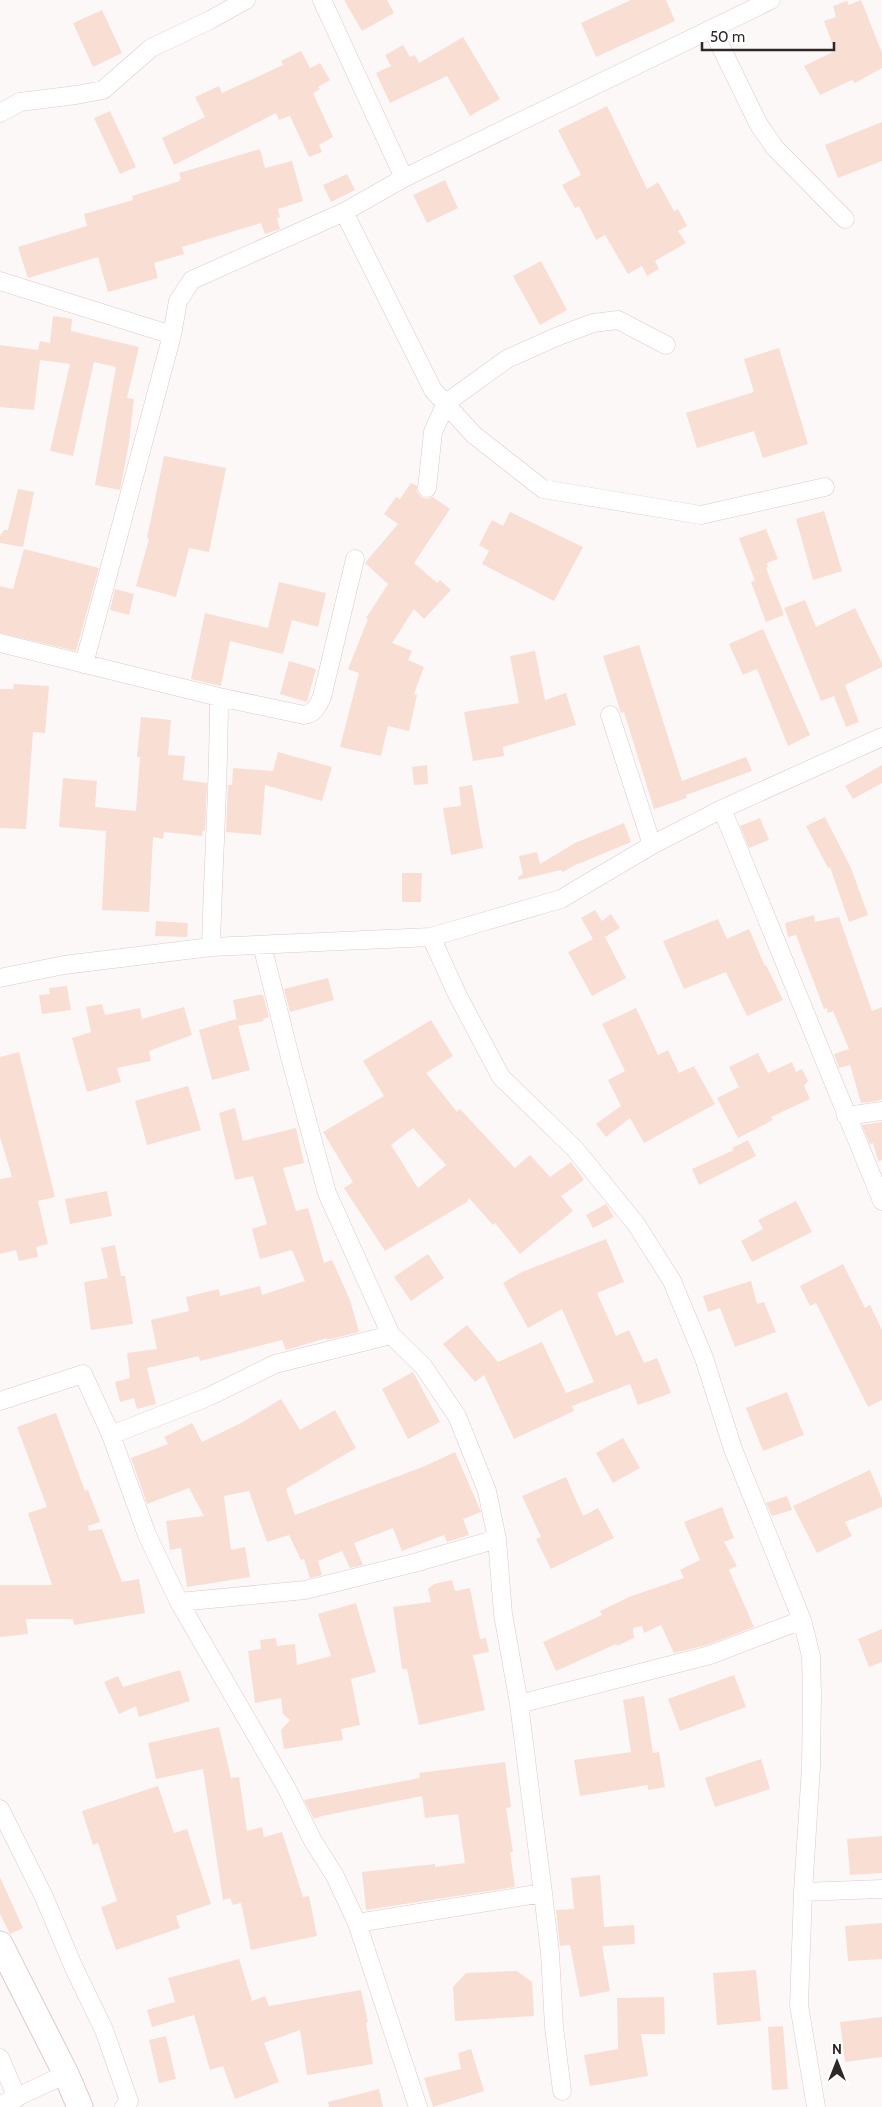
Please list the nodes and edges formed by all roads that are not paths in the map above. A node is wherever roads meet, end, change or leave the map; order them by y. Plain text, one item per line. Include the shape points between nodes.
1 (246, 0) edge
2 (322, 0) edge
3 (771, 0) edge
4 (712, 29) junction
5 (0, 113) edge
6 (404, 178) junction
7 (344, 212) junction
8 (845, 219) dead end
9 (0, 281) edge
10 (172, 335) junction
11 (666, 344) dead end
12 (446, 403) junction
13 (825, 486) dead end
14 (427, 488) dead end
15 (355, 559) dead end
16 (0, 643) edge
17 (84, 664) junction
18 (219, 697) junction
19 (610, 715) dead end
20 (882, 737) edge
21 (722, 808) junction
22 (652, 845) junction
23 (431, 937) junction
24 (262, 945) junction
25 (212, 947) junction
26 (0, 978) edge
27 (882, 1111) edge
28 (846, 1116) junction
29 (882, 1201) edge
30 (391, 1335) junction
31 (0, 1401) edge
32 (111, 1436) junction
33 (497, 1539) junction
34 (179, 1602) junction
35 (802, 1620) junction
36 (519, 1704) junction
37 (0, 1809) edge
38 (882, 1889) edge
39 (803, 1892) junction
40 (543, 1893) junction
41 (357, 1923) junction
42 (0, 1944) edge
43 (0, 2058) edge
44 (66, 2074) junction
45 (562, 2091) dead end
46 (17, 2098) junction
47 (0, 2104) edge
48 (80, 2107) edge
49 (124, 2107) edge
50 (418, 2107) edge
51 (816, 2107) edge

1 - 5 street via 151,48 103,90 20,102
2 - 6 street
3 - 4 street
4 - 6 street
4 - 8 street via 759,125 776,148
6 - 7 street
7 - 10 street via 192,280 178,301
7 - 12 street via 434,390
9 - 10 street
10 - 17 street
11 - 12 street via 618,320 593,323 507,359
12 - 13 street via 474,435 543,490 701,515
12 - 14 street via 433,432
15 - 18 street via 317,709 304,715
16 - 17 street
17 - 18 street
18 - 25 street
19 - 22 street
20 - 21 street
21 - 22 street
21 - 28 street
22 - 23 street via 561,899
23 - 24 street
23 - 35 street via 500,1077 575,1149 636,1224 672,1281 704,1358 743,1475
24 - 25 street
24 - 30 street via 328,1193
25 - 26 street via 64,965
27 - 28 street
28 - 29 street
30 - 32 street via 275,1364 208,1397
30 - 33 street via 423,1366 458,1416 487,1491
31 - 32 street via 83,1374
32 - 34 street via 147,1535
33 - 34 street via 305,1590
33 - 36 street via 503,1614
34 - 41 street via 286,1787
35 - 36 street via 710,1655
35 - 39 street via 811,1656 812,1694
36 - 40 street
37 - 49 street via 104,2030 129,2101
38 - 39 street
39 - 51 street via 799,2005
40 - 41 street
40 - 45 street
41 - 50 street
42 - 44 main road
43 - 46 street
44 - 46 street
44 - 48 main road
46 - 47 street

